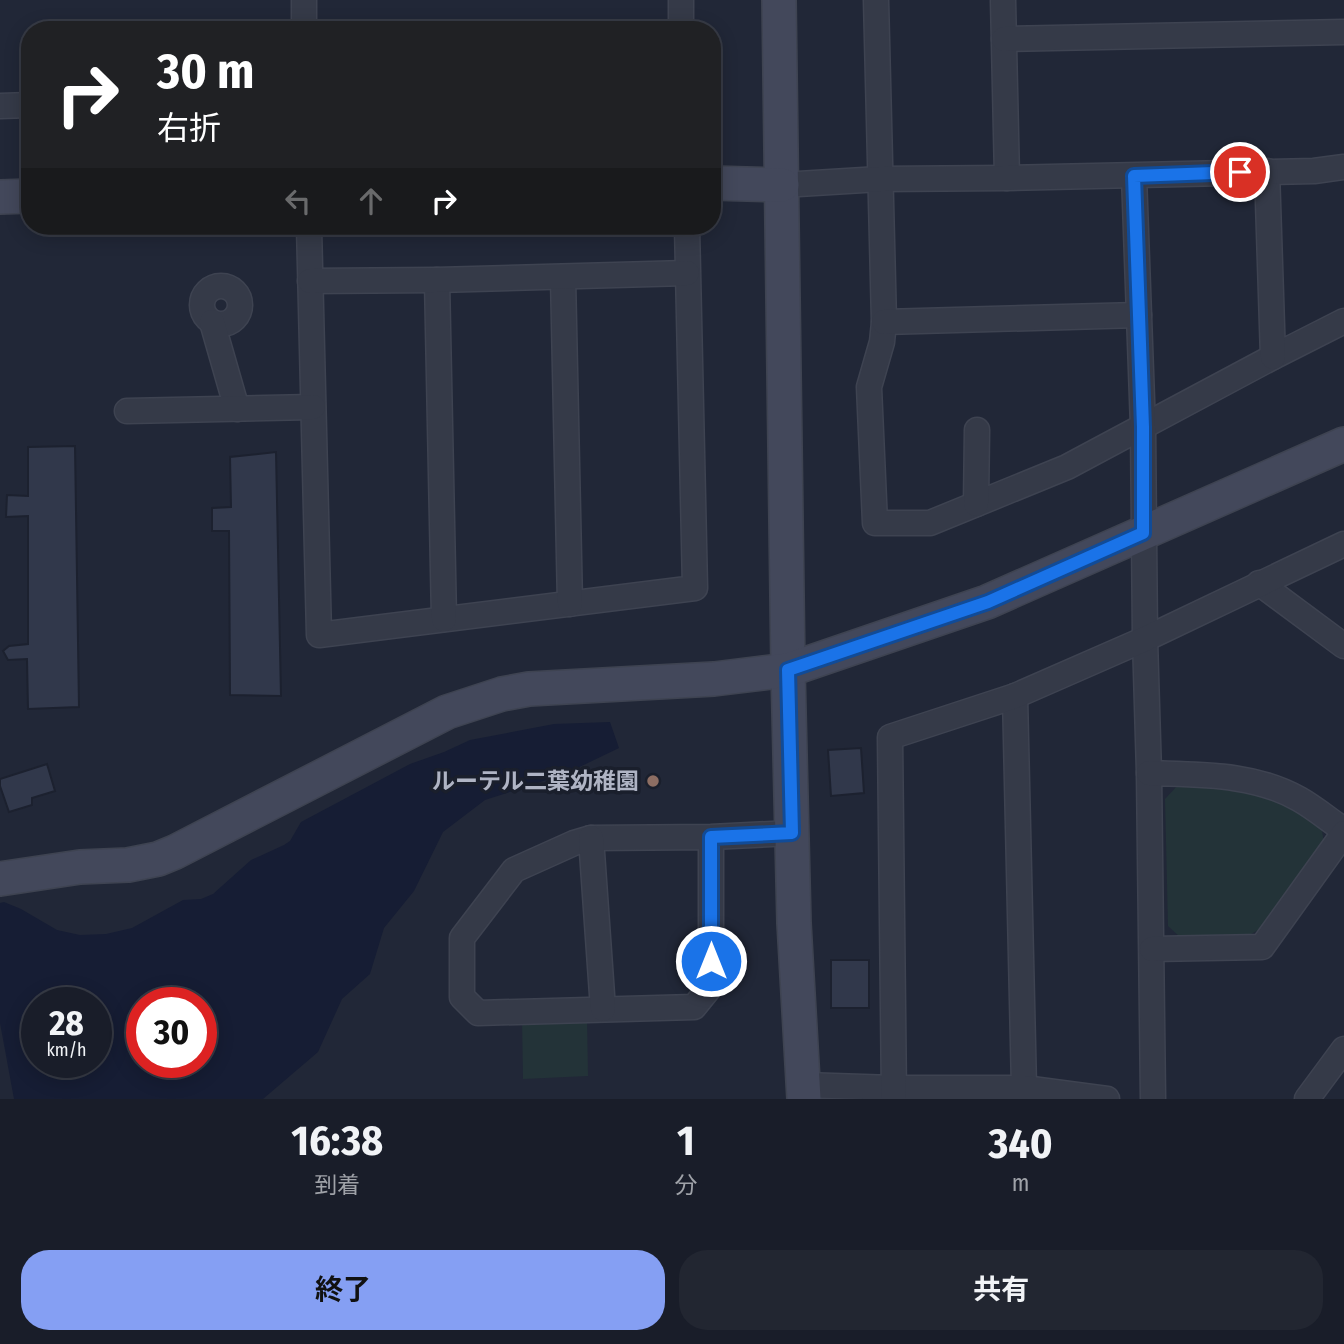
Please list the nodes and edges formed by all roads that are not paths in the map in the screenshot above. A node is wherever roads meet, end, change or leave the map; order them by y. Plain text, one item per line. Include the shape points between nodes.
1 (304, 0) edge
2 (681, 0) edge
3 (779, 0) edge
4 (876, 0) edge
5 (1003, 0) edge
6 (304, 21) edge
7 (681, 21) edge
8 (1344, 32) edge
9 (1004, 39) junction
10 (21, 105) edge
11 (0, 106) edge
12 (1344, 167) edge
13 (1267, 172) junction
14 (1134, 176) junction
15 (1007, 178) junction
16 (880, 179) junction
17 (721, 183) edge
18 (782, 185) junction
19 (21, 196) edge
20 (0, 197) edge
21 (309, 235) edge
22 (687, 235) edge
23 (687, 273) junction
24 (563, 277) junction
25 (437, 280) junction
26 (310, 281) junction
27 (1139, 315) junction
28 (212, 321) dead end
29 (1344, 321) edge
30 (884, 322) junction
31 (1273, 357) junction
32 (313, 407) junction
33 (237, 409) junction
34 (127, 411) dead end
35 (1143, 427) junction
36 (977, 430) dead end
37 (1344, 444) edge
38 (976, 503) junction
39 (1143, 533) junction
40 (1344, 544) edge
41 (1259, 583) junction
42 (570, 604) junction
43 (444, 619) junction
44 (1145, 639) junction
45 (1344, 646) edge
46 (788, 670) junction
47 (1015, 696) junction
48 (1149, 773) junction
49 (1344, 832) edge
50 (792, 833) junction
51 (711, 837) junction
52 (591, 838) junction
53 (0, 879) edge
54 (1152, 949) junction
55 (603, 1009) junction
56 (1344, 1049) edge
57 (1024, 1088) junction
58 (804, 1092) edge
59 (893, 1094) edge
60 (1107, 1099) edge
61 (1153, 1099) edge
62 (1307, 1099) edge

1 - 6 street
2 - 7 street
3 - 18 street
4 - 16 street
5 - 9 street
8 - 9 street
9 - 15 street
10 - 11 street
12 - 13 street
13 - 14 street
13 - 31 street
14 - 15 street
14 - 27 street
15 - 16 street
16 - 18 street
16 - 30 street
17 - 18 street
18 - 46 street
19 - 20 street
21 - 26 street
22 - 23 street
23 - 24 street
23 - 42 street via 695,588
24 - 25 street
24 - 42 street
25 - 26 street
25 - 43 street
26 - 32 street
27 - 30 street
27 - 35 street
28 - 33 street
29 - 31 street
30 - 38 street via 869,387 875,523 930,523
31 - 35 street
32 - 33 street
32 - 43 street via 319,635
33 - 34 street
35 - 38 street via 1067,467
35 - 39 street
36 - 38 street
37 - 39 street
39 - 44 street
39 - 46 street via 988,602
40 - 41 street
41 - 44 street
41 - 45 street
42 - 43 street
44 - 47 street
44 - 48 street
46 - 50 street
46 - 53 street via 502,694 447,712 158,859
47 - 57 street
47 - 59 street via 890,737
48 - 49 street via 1217,775 1258,782 1297,798
48 - 54 street
49 - 54 street via 1262,947
50 - 51 street
50 - 58 street
51 - 52 street
51 - 55 street via 711,986 694,1007
52 - 55 street
52 - 55 street via 514,870 462,938 461,997 478,1013
54 - 61 street
56 - 62 street
57 - 59 street
57 - 60 street
58 - 59 street

